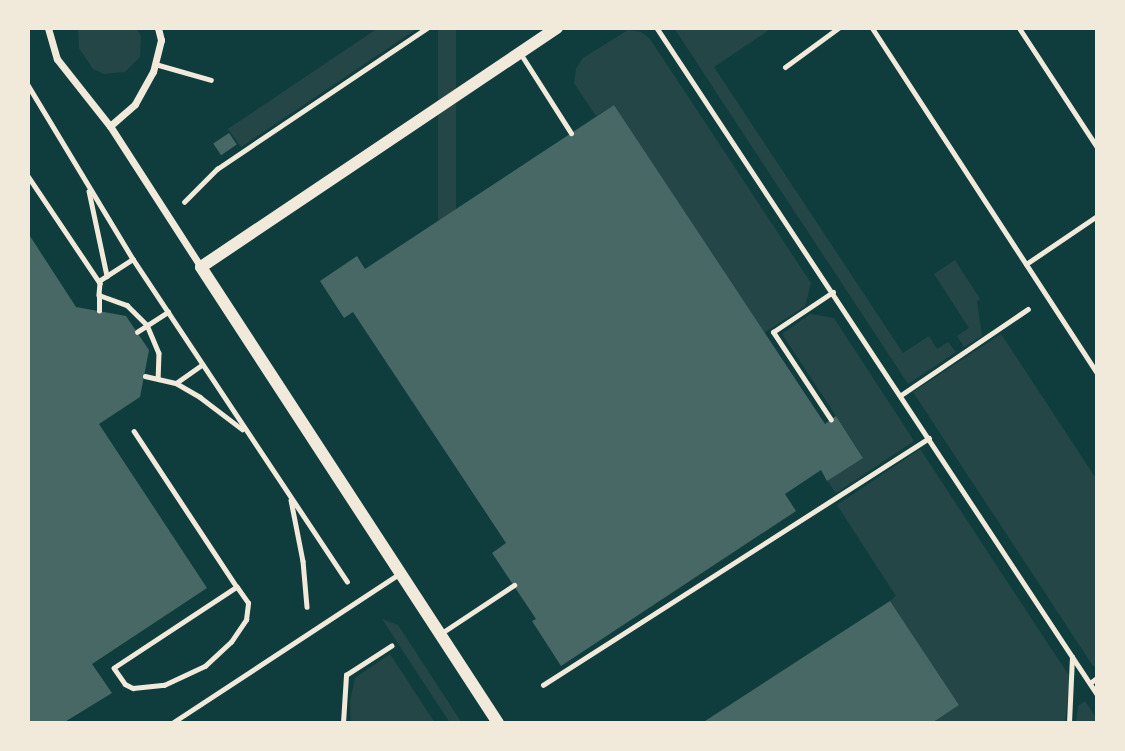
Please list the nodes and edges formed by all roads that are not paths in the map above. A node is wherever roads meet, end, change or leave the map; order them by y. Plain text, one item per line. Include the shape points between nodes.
1 (48, 28) edge
2 (158, 28) edge
3 (557, 28) edge
4 (838, 28) edge
5 (872, 28) edge
6 (1019, 28) edge
7 (520, 53) junction
8 (155, 64) junction
9 (785, 67) dead end
10 (211, 80) dead end
11 (110, 126) junction
12 (571, 133) dead end
13 (1097, 147) edge
14 (1097, 216) edge
15 (1026, 264) junction
16 (201, 267) junction
17 (1097, 373) edge
18 (400, 573) junction
19 (514, 585) dead end
20 (440, 634) junction
21 (172, 723) edge
22 (498, 723) edge

1 - 11 street via 57,59
2 - 8 street via 161,40
3 - 7 street
4 - 9 lane
5 - 15 lane
6 - 13 lane
7 - 12 lane
7 - 16 street
8 - 10 lane
8 - 11 street via 135,104
11 - 16 street
14 - 15 lane
15 - 17 lane
16 - 18 street
18 - 20 street
18 - 21 lane
19 - 20 lane
20 - 22 street

